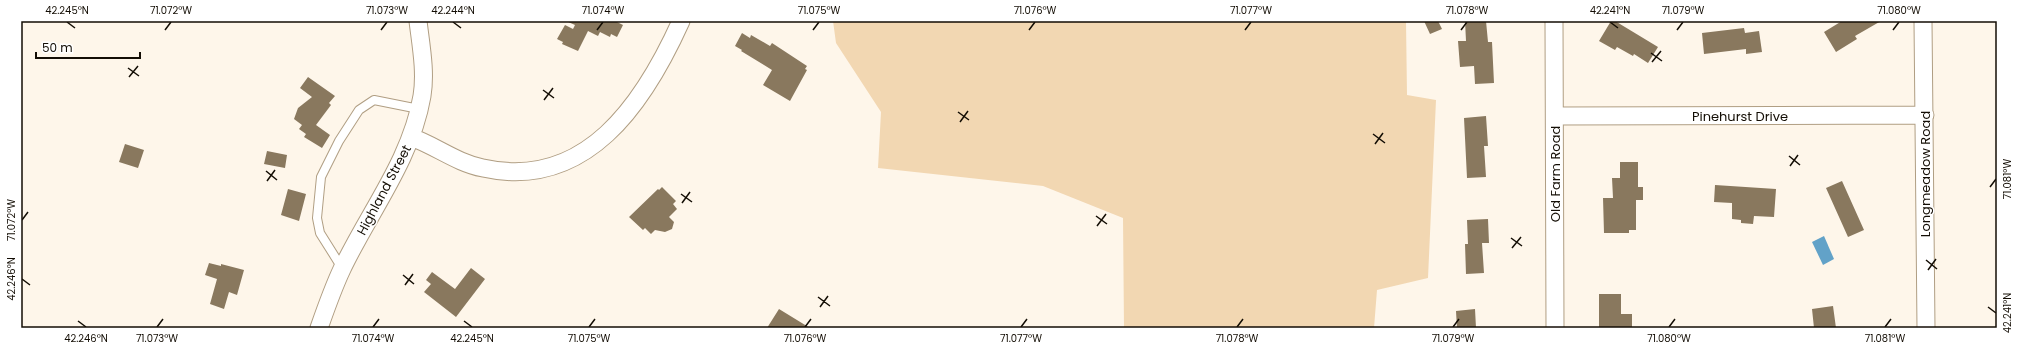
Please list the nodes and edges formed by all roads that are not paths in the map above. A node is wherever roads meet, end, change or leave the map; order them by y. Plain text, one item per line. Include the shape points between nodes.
1 (418, 21) edge
2 (681, 21) edge
3 (1554, 21) edge
4 (1923, 21) edge
5 (419, 109) junction
6 (1925, 115) junction
7 (1555, 116) junction
8 (411, 137) junction
9 (342, 268) junction
10 (319, 328) edge
11 (1555, 328) edge
12 (1926, 328) edge

1 - 5 street, Highland Street via 423,80
2 - 8 street via 660,62 625,114 602,140 569,160 530,170 494,170 468,164
3 - 7 street, Old Farm Road
4 - 6 street, Longmeadow Road
5 - 8 street, Highland Street
5 - 9 lane via 374,100 359,110 320,177 317,218 320,233
6 - 7 street, Pinehurst Drive
6 - 12 street, Longmeadow Road
7 - 11 street, Old Farm Road
8 - 9 street, Highland Street
9 - 10 street, Highland Street

